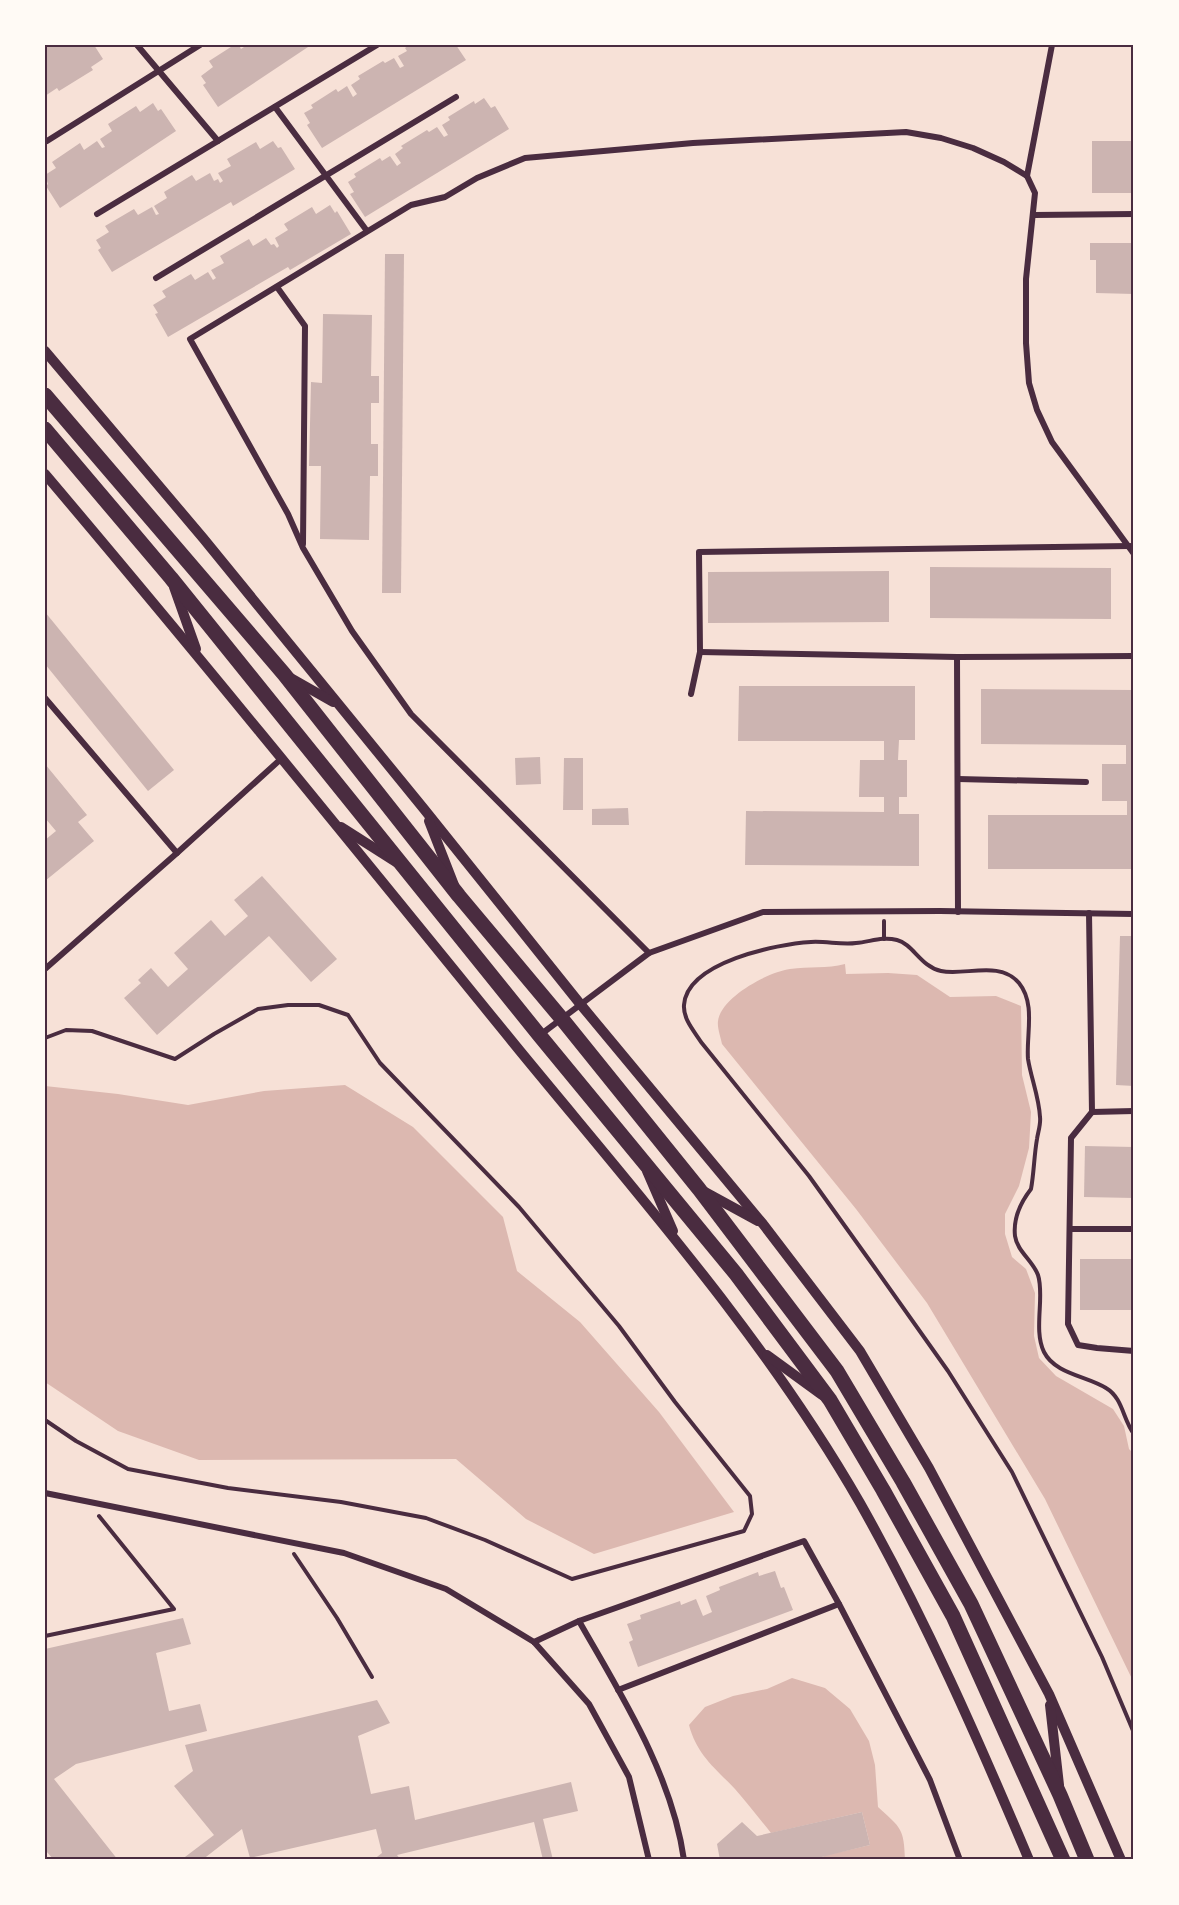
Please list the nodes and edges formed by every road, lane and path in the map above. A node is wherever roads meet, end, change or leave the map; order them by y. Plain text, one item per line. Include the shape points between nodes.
1 (137, 45) edge
2 (200, 45) edge
3 (378, 45) edge
4 (1052, 45) edge
5 (159, 71) junction
6 (456, 98) dead end
7 (274, 107) junction
8 (47, 141) dead end
9 (218, 141) junction
10 (326, 176) junction
11 (1027, 176) junction
12 (98, 213) dead end
13 (1134, 214) edge
14 (1034, 215) junction
15 (367, 231) junction
16 (156, 278) dead end
17 (277, 287) junction
18 (45, 351) edge
19 (45, 395) edge
20 (45, 429) edge
21 (45, 474) edge
22 (1130, 546) junction
23 (303, 548) junction
24 (1134, 554) edge
25 (171, 578) junction
26 (700, 652) junction
27 (198, 655) junction
28 (1134, 656) edge
29 (957, 657) junction
30 (284, 674) junction
31 (691, 694) dead end
32 (45, 698) edge
33 (338, 705) junction
34 (282, 758) junction
35 (958, 779) junction
36 (1086, 782) dead end
37 (424, 809) junction
38 (333, 822) junction
39 (177, 853) junction
40 (404, 867) junction
41 (459, 896) junction
42 (958, 912) junction
43 (1089, 914) junction
44 (1134, 914) edge
45 (649, 953) junction
46 (45, 969) edge
47 (580, 1005) junction
48 (562, 1019) junction
49 (540, 1036) junction
50 (45, 1038) edge
51 (1134, 1111) edge
52 (1092, 1112) junction
53 (643, 1162) junction
54 (699, 1188) junction
55 (763, 1224) junction
56 (1071, 1228) junction
57 (1134, 1228) edge
58 (678, 1244) junction
59 (760, 1349) junction
60 (1134, 1351) edge
61 (830, 1400) junction
62 (45, 1420) edge
63 (1134, 1434) edge
64 (45, 1493) edge
65 (89, 1503) junction
66 (285, 1541) junction
67 (839, 1604) junction
68 (579, 1621) junction
69 (45, 1636) edge
70 (534, 1642) junction
71 (372, 1677) dead end
72 (618, 1690) junction
73 (1049, 1695) junction
74 (1134, 1732) edge
75 (1060, 1795) junction
76 (1060, 1857) edge
77 (649, 1860) edge
78 (684, 1860) edge
79 (960, 1860) edge
80 (1029, 1860) edge
81 (1087, 1860) edge
82 (1121, 1860) edge

1 - 5 street
2 - 5 street
3 - 7 street
4 - 11 street
5 - 8 street
5 - 9 street
6 - 10 street
7 - 9 street
7 - 10 street
9 - 12 street
10 - 15 street
10 - 16 street
11 - 14 street via 1035,194
11 - 15 street via 973,148 906,132 682,144 525,158 477,178 445,197 411,205
13 - 14 street
14 - 22 street via 1026,279 1029,383 1053,442
15 - 17 street
17 - 23 street via 304,326
17 - 23 street via 190,339
18 - 33 street
19 - 30 main road
20 - 25 main road
21 - 27 street
22 - 24 street
22 - 26 street via 699,552
23 - 45 street via 352,631 411,714
25 - 27 street
25 - 40 main road
26 - 29 street
26 - 31 street
27 - 34 street
28 - 29 street
29 - 35 street
30 - 33 street
30 - 41 main road
32 - 39 street
33 - 37 street
34 - 38 street
34 - 39 street
35 - 36 street
35 - 42 street
37 - 41 street
37 - 47 street
38 - 40 street
38 - 58 street
39 - 46 street
40 - 49 main road
41 - 48 main road
42 - 43 street
42 - 45 street via 763,912
43 - 44 street
43 - 52 street
45 - 47 street
47 - 48 street
47 - 55 street
48 - 49 street
48 - 54 main road
49 - 53 main road
50 - 62 path via 66,1030 92,1031 175,1059 258,1009 319,1005 348,1015 380,1063 519,1207 619,1326 750,1496 752,1514 744,1531 572,1579 426,1518 228,1488 128,1468
51 - 52 street
52 - 56 street via 1071,1137
53 - 58 street
53 - 61 main road via 736,1274
54 - 55 street
54 - 75 main road via 849,1391 971,1604
55 - 73 street via 860,1351 929,1468
56 - 57 street
56 - 60 street via 1068,1324 1078,1345
58 - 59 street
59 - 61 street
59 - 80 street via 860,1503 903,1584 971,1723
61 - 76 main road via 953,1616
63 - 74 path via 1122,1406 1108,1388 1054,1364 1044,1353 1038,1275 1015,1237 1016,1216 1031,1189 1041,1119 1028,1058 1026,998 1019,983 1004,973 939,971 898,940 884,939 769,948 732,960 702,976 691,987 684,1005 687,1020 875,1268 948,1371 1012,1472
64 - 65 street
65 - 66 street
65 - 69 path via 174,1609
66 - 70 street via 344,1553 446,1589
66 - 71 path
67 - 68 street via 804,1541
67 - 72 street
67 - 79 street via 930,1780
68 - 70 street
68 - 72 street
70 - 77 street via 589,1704 629,1777
72 - 78 street via 654,1761 680,1833
73 - 75 street
73 - 82 street
75 - 81 main road

